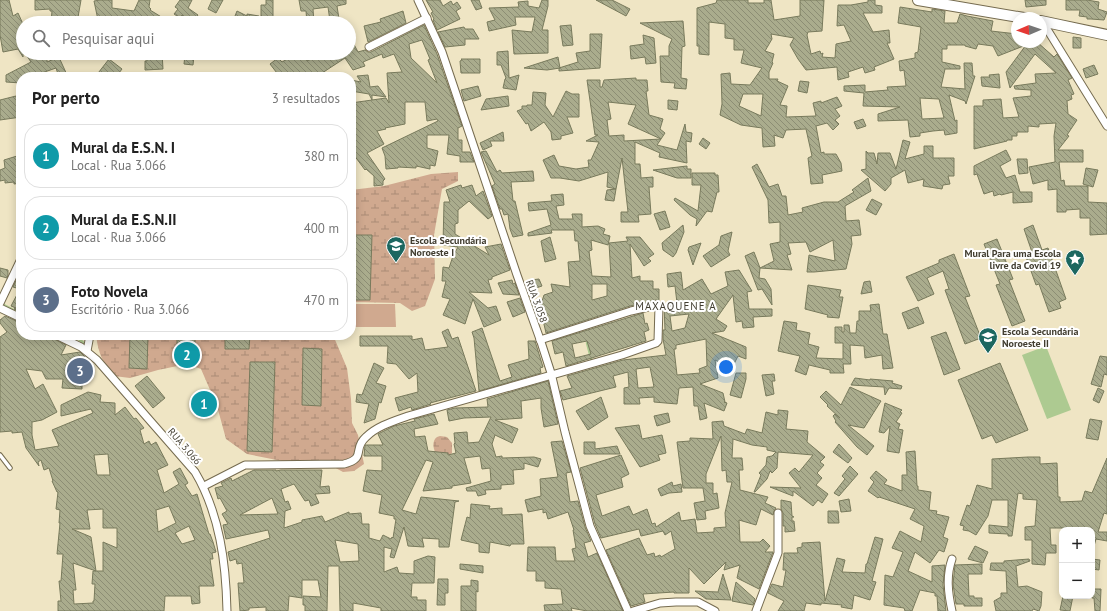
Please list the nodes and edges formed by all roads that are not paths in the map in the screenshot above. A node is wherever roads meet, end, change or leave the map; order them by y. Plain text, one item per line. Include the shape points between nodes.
1 (418, 0) edge
2 (918, 0) edge
3 (1011, 16) edge
4 (427, 18) junction
5 (1047, 22) edge
6 (1047, 31) edge
7 (1107, 36) edge
8 (369, 47) dead end
9 (1107, 126) edge
10 (16, 275) edge
11 (0, 302) edge
12 (0, 308) edge
13 (16, 316) edge
14 (66, 340) edge
15 (89, 340) edge
16 (540, 340) junction
17 (87, 351) junction
18 (551, 375) junction
19 (0, 455) edge
20 (10, 468) dead end
21 (204, 486) junction
22 (778, 513) dead end
23 (952, 559) dead end
24 (227, 611) edge
25 (628, 611) edge
26 (634, 611) edge
27 (715, 611) edge
28 (756, 611) edge
29 (952, 611) edge

1 - 4 street, RUA 3.058
2 - 3 street
4 - 8 street
4 - 16 street, RUA 3.058 via 444,58
5 - 7 street
6 - 9 street
10 - 11 street
12 - 13 street
14 - 17 street, RUA 3.066
15 - 17 street
16 - 18 street, RUA 3.058
16 - 18 street via 631,311 659,306 659,334 656,344
17 - 21 street, RUA 3.066 via 195,472
18 - 21 street via 387,424 362,440 358,456 352,462 245,465
18 - 25 street, RUA 3.058 via 590,526
19 - 20 lane
21 - 24 street, RUA 3.066 via 223,551
22 - 28 street via 778,553
23 - 29 street via 948,569
26 - 27 street via 660,603 698,602

